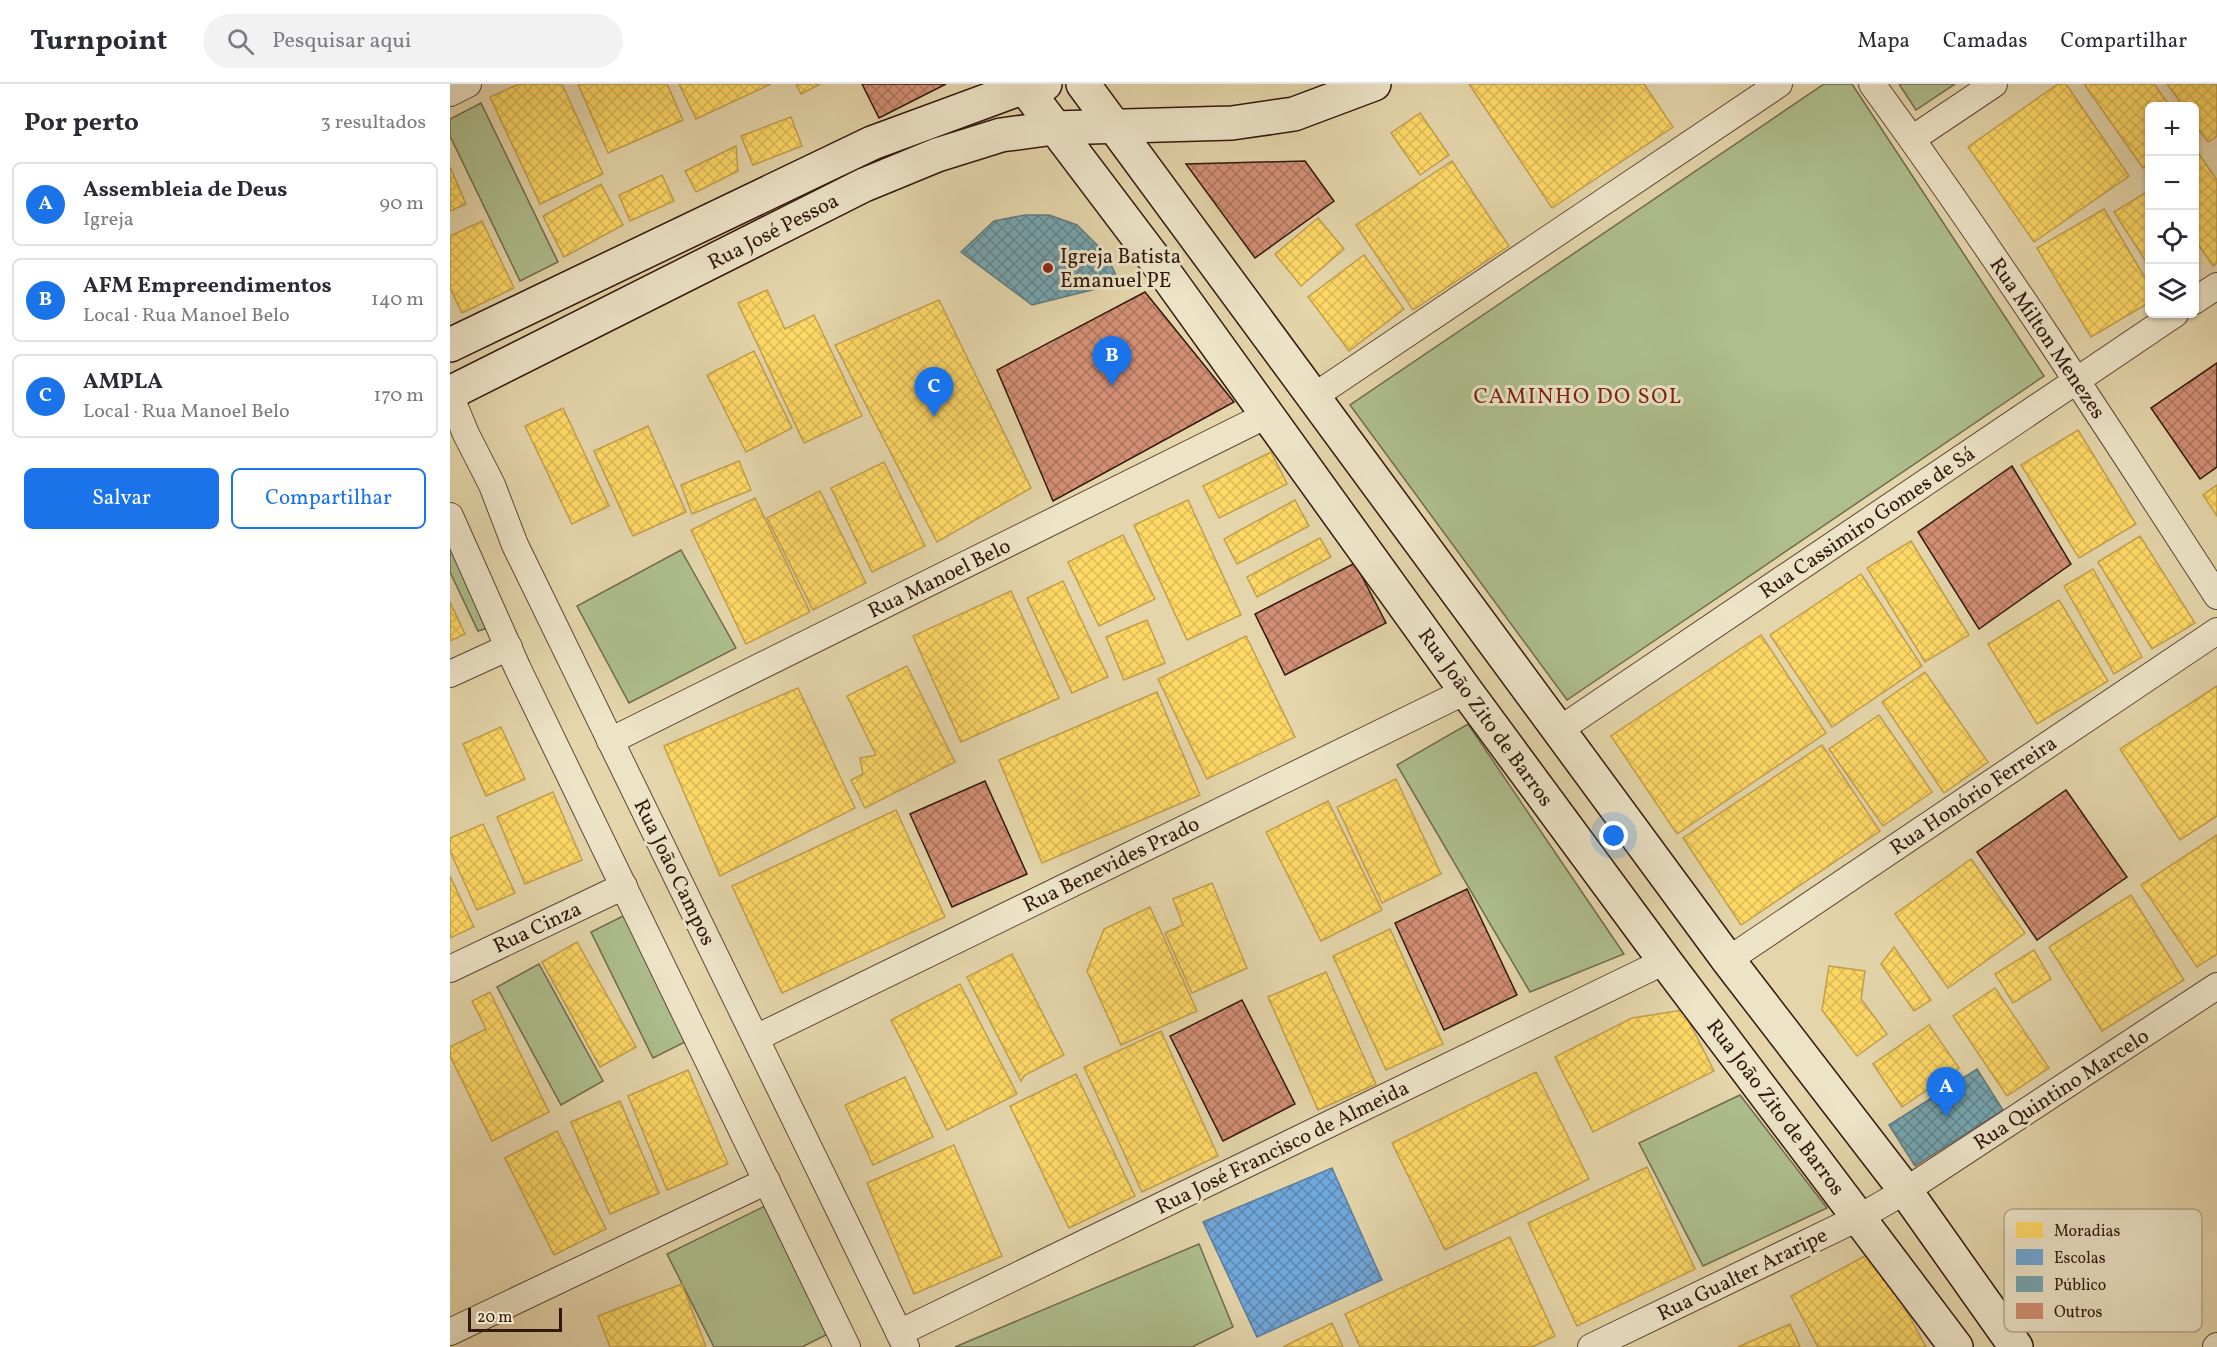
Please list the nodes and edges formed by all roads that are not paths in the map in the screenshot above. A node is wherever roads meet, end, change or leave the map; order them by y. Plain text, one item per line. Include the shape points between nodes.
1 (468, 84) edge
2 (1083, 84) edge
3 (1374, 84) edge
4 (1779, 84) edge
5 (1872, 84) edge
6 (1994, 84) edge
7 (1030, 85) edge
8 (450, 93) edge
9 (1114, 125) junction
10 (1054, 128) junction
11 (1912, 139) junction
12 (2217, 286) edge
13 (2199, 298) edge
14 (2169, 318) edge
15 (450, 345) edge
16 (2077, 379) junction
17 (450, 394) edge
18 (1313, 397) junction
19 (1268, 415) junction
20 (450, 516) edge
21 (2217, 596) edge
22 (2217, 631) edge
23 (509, 647) junction
24 (450, 674) edge
25 (1466, 691) junction
26 (1559, 730) junction
27 (610, 741) junction
28 (624, 886) junction
29 (1680, 894) junction
30 (1639, 925) junction
31 (1728, 960) junction
32 (1665, 961) junction
33 (450, 969) edge
34 (2217, 986) edge
35 (756, 1038) junction
36 (767, 1180) junction
37 (1905, 1191) junction
38 (1860, 1217) junction
39 (2004, 1330) edge
40 (450, 1332) edge
41 (2005, 1332) edge
42 (902, 1340) edge
43 (847, 1347) edge
44 (1591, 1347) edge
45 (1956, 1347) edge
46 (2016, 1347) edge

1 - 8 street
2 - 9 street
3 - 9 street, Rua José Pessoa via 1294,114 1233,123
4 - 18 street
5 - 11 street, Rua Milton Menezes
6 - 11 street
7 - 10 street, Rua João Zito de Barros
7 - 15 street, Rua José Pessoa via 872,143
9 - 10 street, Rua José Pessoa
9 - 18 street
10 - 17 street, Rua José Pessoa via 1001,135 937,155 864,185
10 - 19 street, Rua João Zito de Barros
11 - 16 street, Rua Milton Menezes
12 - 13 street
14 - 16 street, Rua Cassimiro Gomes de Sá
16 - 21 street, Rua Milton Menezes
16 - 26 street, Rua Cassimiro Gomes de Sá
17 - 27 street, Rua João Campos via 515,545
18 - 26 street
19 - 25 street, Rua João Zito de Barros
19 - 27 street, Rua Manoel Belo
20 - 23 street
22 - 31 street, Rua Honório Ferreira
23 - 24 street
23 - 28 street
25 - 30 street, Rua João Zito de Barros
25 - 35 street, Rua Benevides Prado
26 - 29 street
27 - 35 street, Rua João Campos
28 - 33 street, Rua Cinza
28 - 36 street
29 - 30 street
29 - 31 street
30 - 32 street, Rua João Zito de Barros
31 - 37 street
32 - 38 street, Rua João Zito de Barros
32 - 42 street, Rua José Francisco de Almeida
34 - 37 street, Rua Quintino Marcelo
35 - 42 street, Rua João Campos
36 - 40 street
36 - 43 street
37 - 38 street, Rua Quintino Marcelo
37 - 39 street
38 - 44 street, Rua Gualter Araripe
38 - 45 street, Rua João Zito de Barros
41 - 46 street

